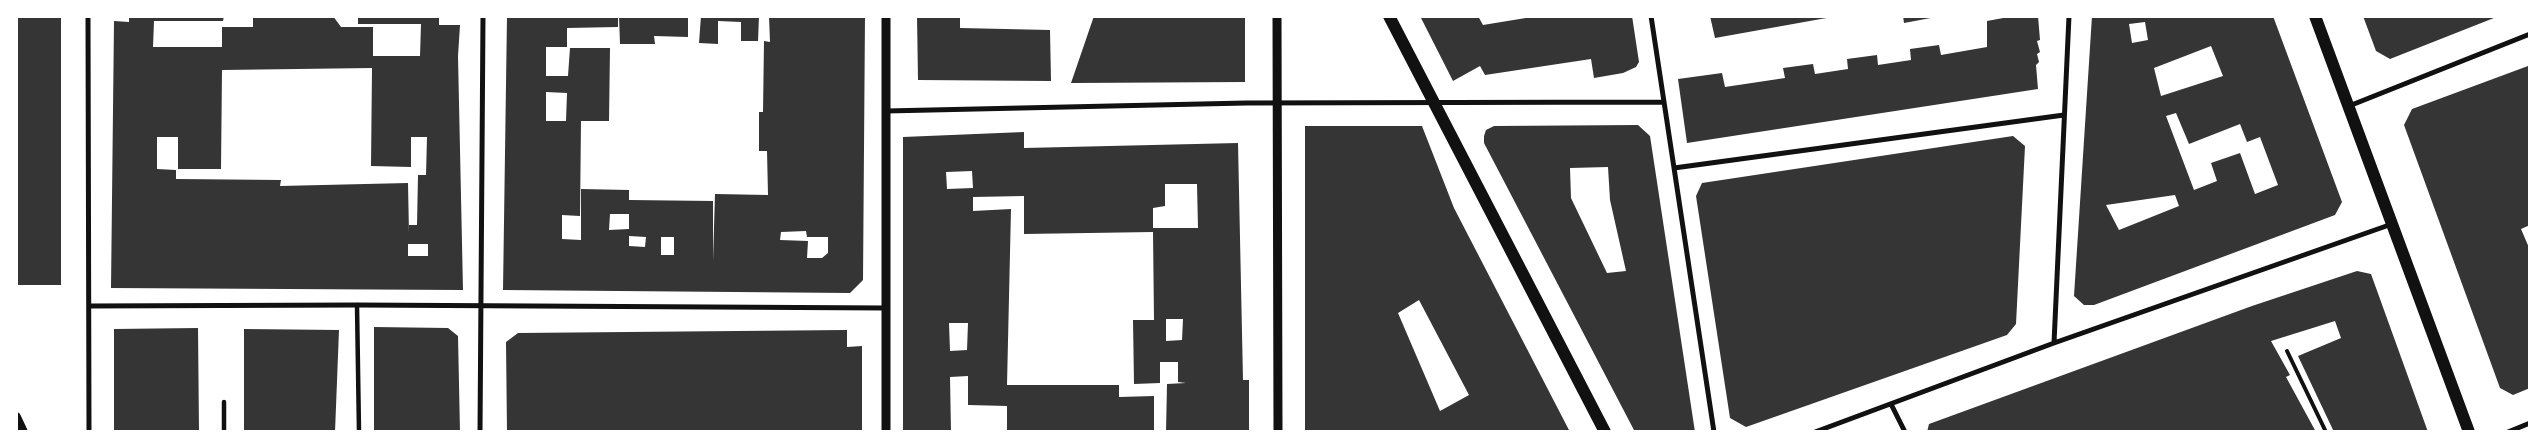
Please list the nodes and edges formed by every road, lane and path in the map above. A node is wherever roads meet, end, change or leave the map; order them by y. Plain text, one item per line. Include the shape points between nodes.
1 (88, 16) edge
2 (483, 16) edge
3 (886, 16) edge
4 (1276, 16) edge
5 (1389, 16) edge
6 (1651, 16) edge
7 (2069, 16) edge
8 (2315, 16) edge
9 (2530, 34) edge
10 (1664, 102) junction
11 (1277, 103) junction
12 (1434, 103) junction
13 (2348, 106) junction
14 (886, 111) junction
15 (2064, 115) junction
16 (1674, 168) junction
17 (2392, 224) junction
18 (357, 304) junction
19 (89, 306) junction
20 (480, 306) junction
21 (886, 308) junction
22 (2054, 344) junction
23 (2287, 350) dead end
24 (224, 402) dead end
25 (1891, 404) junction
26 (16, 417) edge
27 (2530, 423) edge
28 (23, 432) edge
29 (89, 432) edge
30 (224, 432) edge
31 (358, 432) edge
32 (480, 432) edge
33 (886, 432) edge
34 (1278, 432) edge
35 (1605, 432) edge
36 (1714, 432) edge
37 (1815, 432) edge
38 (1905, 432) edge
39 (2326, 432) edge
40 (2470, 432) edge
41 (2508, 432) edge

1 - 19 street
2 - 20 street
3 - 14 street
4 - 11 street
5 - 12 main road
6 - 10 street
7 - 15 street
8 - 13 main road
9 - 13 street
10 - 12 street
10 - 16 street
11 - 12 street
11 - 14 street
11 - 34 street
12 - 35 main road
13 - 17 main road
14 - 21 street
15 - 16 street
15 - 22 street
16 - 36 street
17 - 22 street
17 - 40 main road
18 - 19 street
18 - 20 street
18 - 31 street
19 - 29 street
20 - 21 street
20 - 32 street
21 - 33 street
22 - 25 street
23 - 39 lane
24 - 30 street
25 - 37 street
25 - 38 street
26 - 28 main road
27 - 41 street

